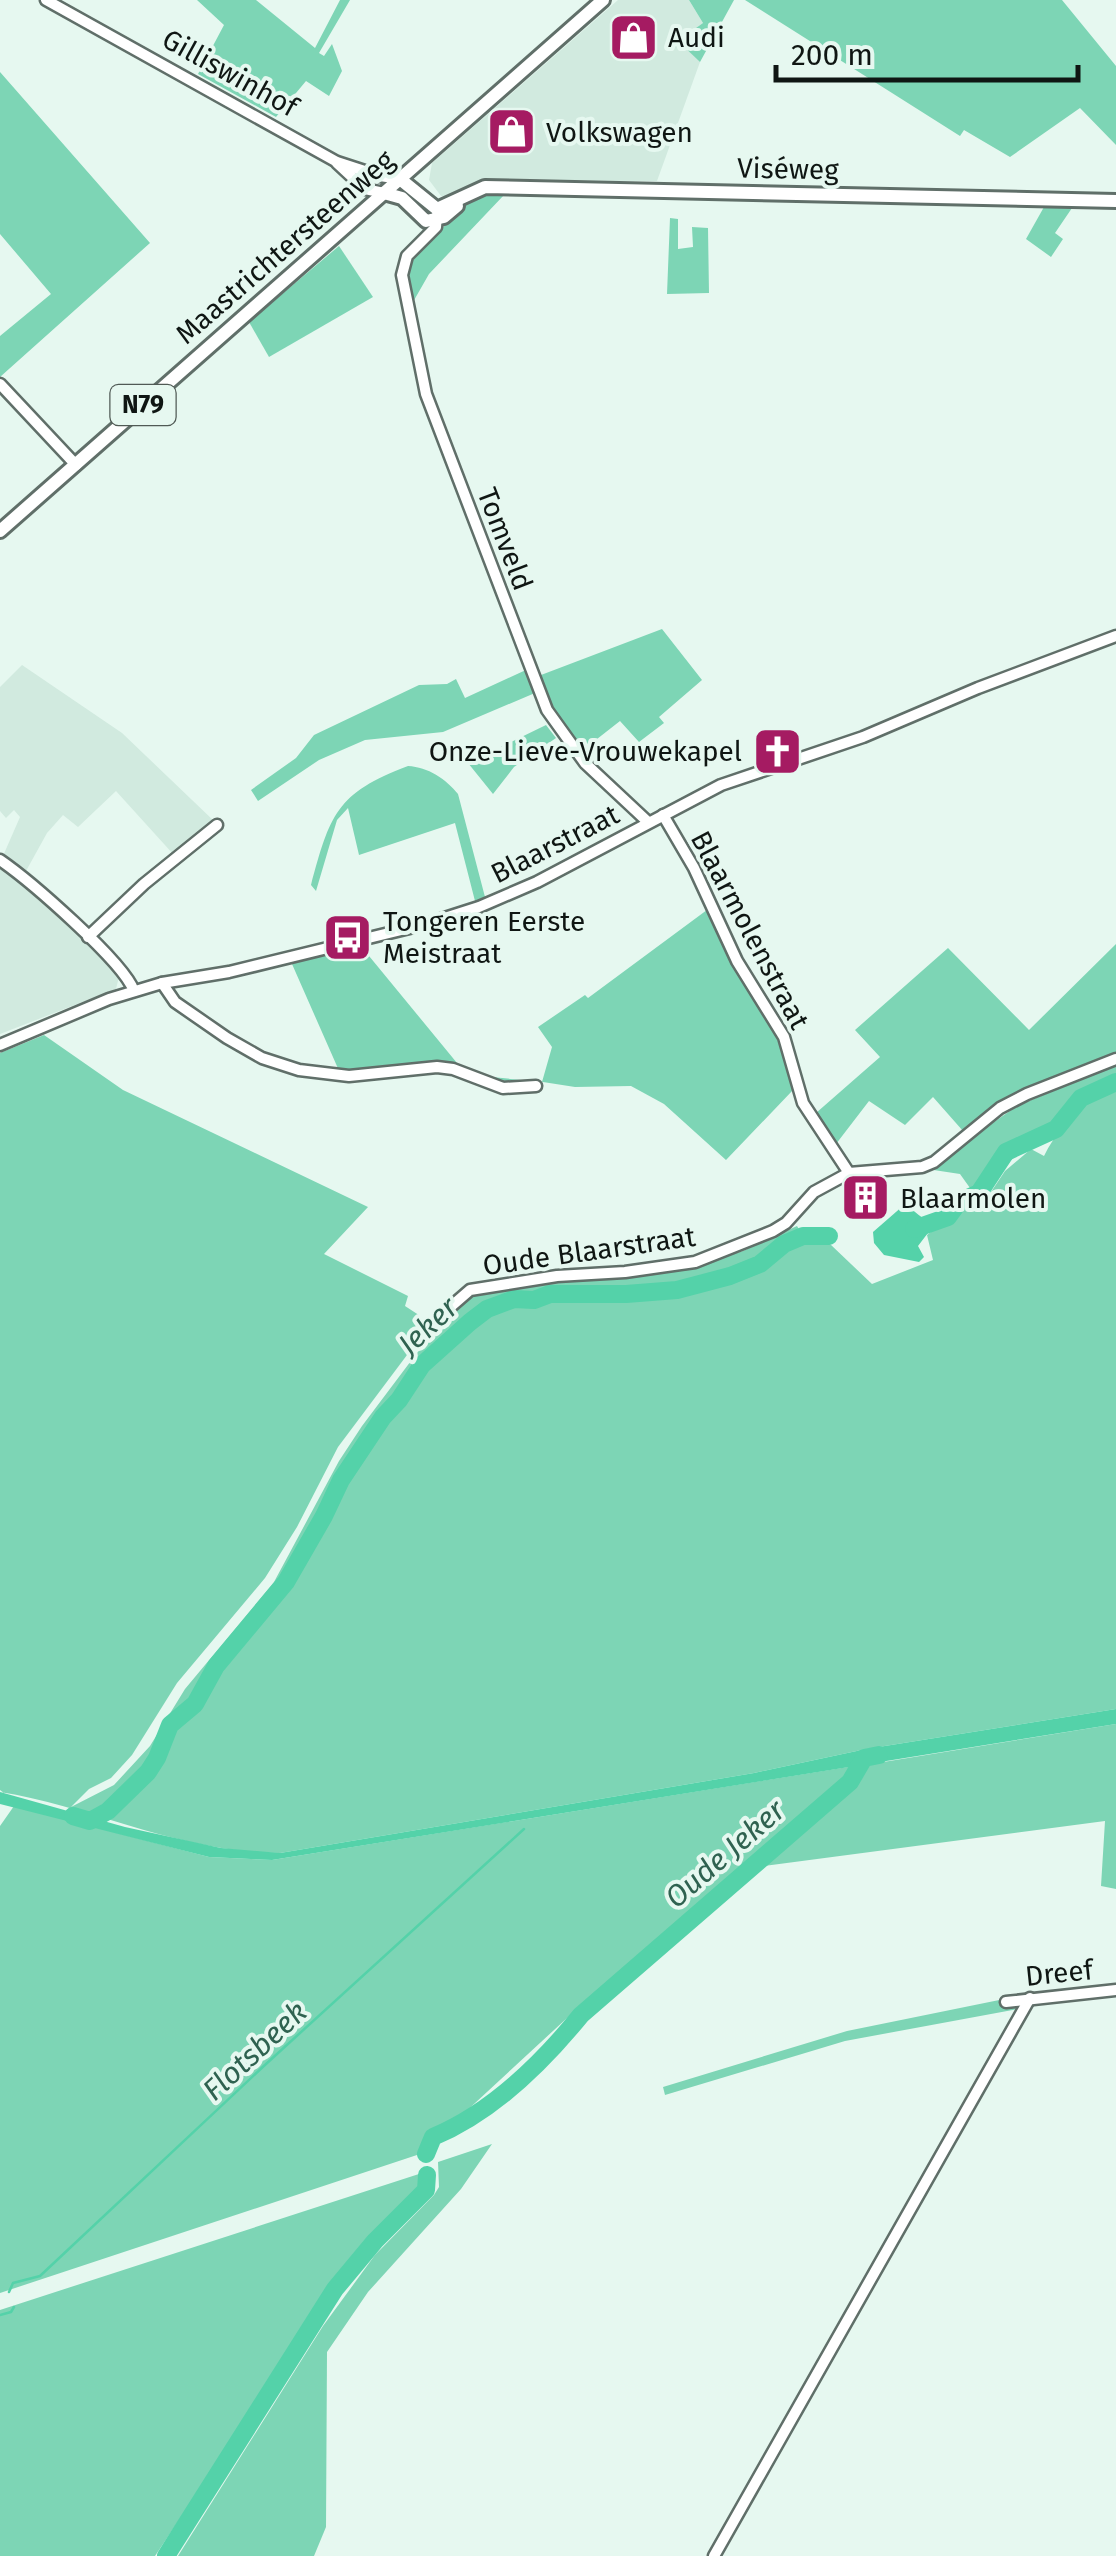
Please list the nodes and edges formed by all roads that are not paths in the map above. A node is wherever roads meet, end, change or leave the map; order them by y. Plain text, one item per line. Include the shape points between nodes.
1 (46, 0) edge
2 (603, 0) edge
3 (337, 162) junction
4 (400, 179) junction
5 (384, 193) junction
6 (1116, 201) edge
7 (433, 217) junction
8 (0, 384) edge
9 (76, 465) junction
10 (0, 531) edge
11 (1116, 636) edge
12 (663, 815) junction
13 (648, 822) junction
14 (217, 824) dead end
15 (0, 860) edge
16 (88, 938) junction
17 (162, 983) junction
18 (134, 991) junction
19 (0, 1045) edge
20 (1116, 1060) edge
21 (536, 1086) dead end
22 (849, 1173) junction
23 (440, 1316) dead end
24 (1116, 1990) edge
25 (1030, 1998) junction
26 (1006, 2002) dead end
27 (714, 2556) edge

1 - 3 street, Gilliswinhof
2 - 4 main road, Maastrichtersteenweg / N79
3 - 4 street, Gilliswinhof
3 - 5 street, Gilliswinhof via 365,189
4 - 5 main road, Maastrichtersteenweg / N79
4 - 7 main road, Gilliswinhof
5 - 7 main road, Gilliswinhof
5 - 9 main road, Maastrichtersteenweg / N79
6 - 7 main road, Viséweg via 486,187 461,198 453,212
7 - 13 street, Tomveld via 402,274 426,394 546,710 585,762
8 - 9 street
9 - 10 main road, Maastrichtersteenweg / N79
11 - 12 street, Blaarstraat via 863,737 742,776
12 - 13 street, Blaarstraat
12 - 22 street, Blaarmolenstraat via 784,1036 803,1103
13 - 17 street, Blaarstraat via 478,907
14 - 16 street
15 - 16 street
16 - 18 street via 130,978
17 - 18 street, Blaarstraat
17 - 21 street via 175,1002 227,1038 299,1070 349,1076 437,1067 503,1088
18 - 19 street, Blaarstraat
20 - 22 street via 1000,1108 934,1162
22 - 23 street, Oude Blaarstraat via 814,1192 773,1231 694,1262 470,1290
24 - 25 street, Dreef
25 - 26 street, Dreef
25 - 27 street

